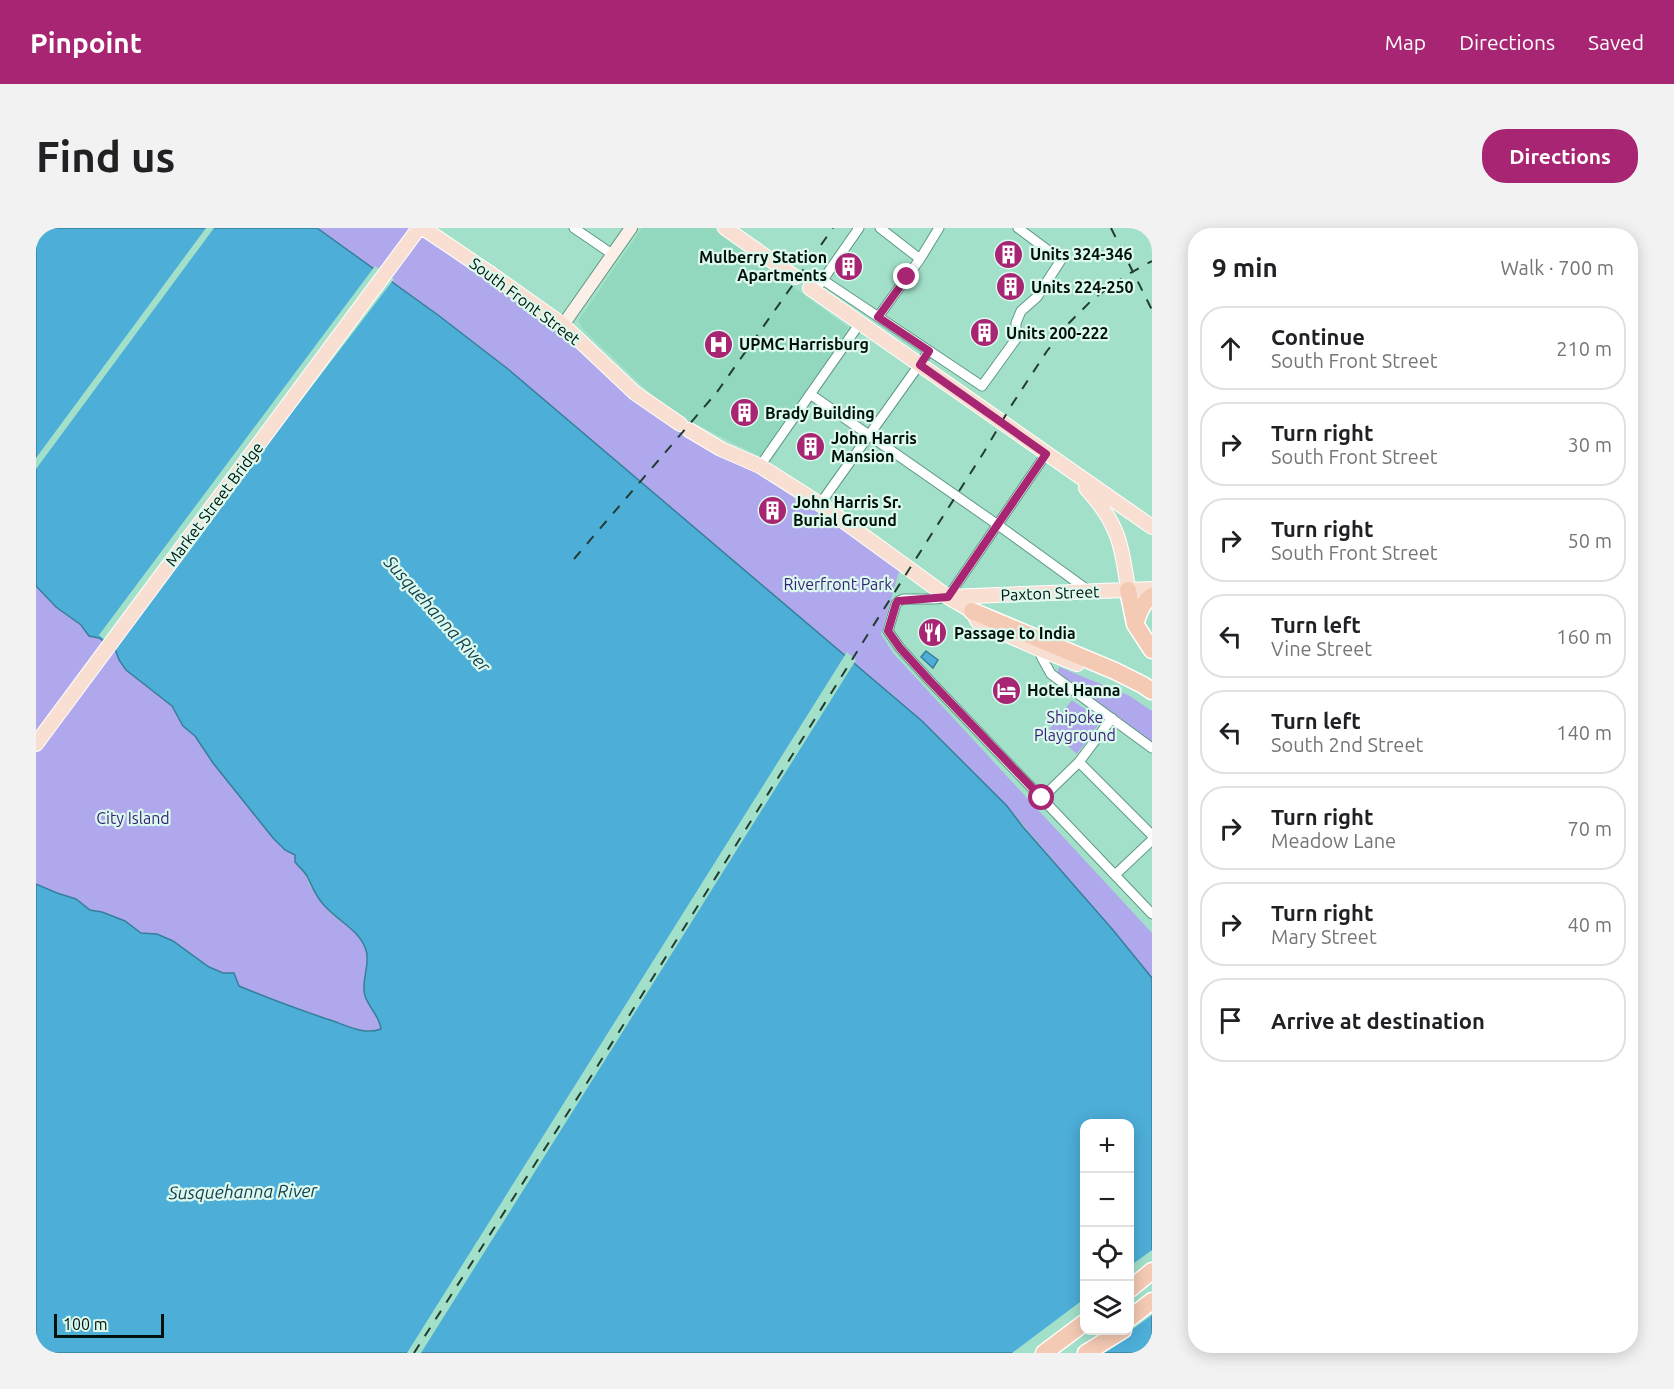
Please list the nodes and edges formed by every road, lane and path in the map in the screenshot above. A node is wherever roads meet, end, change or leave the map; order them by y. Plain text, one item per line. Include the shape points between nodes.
1 (421, 228) edge
2 (573, 228) edge
3 (631, 228) edge
4 (725, 228) edge
5 (860, 228) edge
6 (880, 228) edge
7 (939, 228) edge
8 (1018, 228) edge
9 (612, 254) junction
10 (920, 259) junction
11 (795, 277) dead end
12 (816, 286) junction
13 (878, 317) junction
14 (860, 323) junction
15 (562, 325) junction
16 (929, 351) junction
17 (920, 365) junction
18 (810, 394) junction
19 (870, 435) junction
20 (1046, 454) junction
21 (760, 466) junction
22 (1065, 467) junction
23 (820, 504) junction
24 (998, 525) junction
25 (1152, 527) edge
26 (1152, 589) edge
27 (1128, 590) junction
28 (1089, 592) junction
29 (1152, 596) edge
30 (948, 597) junction
31 (972, 611) junction
32 (1135, 624) junction
33 (1039, 649) junction
34 (1152, 650) edge
35 (1152, 691) edge
36 (1152, 700) edge
37 (1112, 718) junction
38 (36, 744) edge
39 (1152, 748) edge
40 (1079, 762) junction
41 (1042, 798) junction
42 (1152, 838) edge
43 (1115, 875) junction
44 (1152, 914) edge
45 (1152, 1273) edge
46 (1134, 1287) edge
47 (1152, 1301) edge
48 (1152, 1313) edge
49 (1134, 1315) edge
50 (1134, 1324) edge
51 (1080, 1326) edge
52 (1106, 1335) edge
53 (1115, 1335) edge
54 (1044, 1353) edge
55 (1084, 1353) edge

1 - 15 main road, South Front Street
1 - 38 main road, Market Street Bridge
2 - 9 street
3 - 9 main road
4 - 11 main road
5 - 12 street
6 - 10 street
7 - 10 street
8 - 16 street via 1061,260 1037,297 1021,311 1016,339 982,386
9 - 15 main road
10 - 13 street
12 - 13 street
12 - 14 main road
13 - 16 street
14 - 17 main road
14 - 18 street
15 - 21 main road, South Front Street via 635,393 721,449
16 - 17 street
17 - 19 street
17 - 20 main road
18 - 19 street
18 - 21 street
19 - 23 street
19 - 24 street
20 - 22 main road
20 - 24 street
21 - 23 main road, South Front Street
22 - 25 main road
22 - 27 main road via 1109,517 1120,544
23 - 30 main road, South Front Street
24 - 28 street
24 - 30 street
26 - 27 main road, Paxton Street
27 - 28 main road, Paxton Street
27 - 32 highway
28 - 30 main road, Paxton Street
29 - 32 highway via 1140,609
30 - 31 main road, South Front Street
30 - 41 street via 898,601 888,631 930,681
31 - 33 main road, South Front Street via 978,622
31 - 35 highway via 1115,671
32 - 34 highway
33 - 36 main road, South Front Street via 1119,681
33 - 37 street via 1051,674
37 - 39 street
37 - 40 street
40 - 41 street
40 - 42 street
41 - 43 street
42 - 43 street
43 - 44 street
45 - 46 highway
47 - 49 highway
48 - 50 highway
51 - 54 highway
52 - 55 highway
53 - 55 highway

